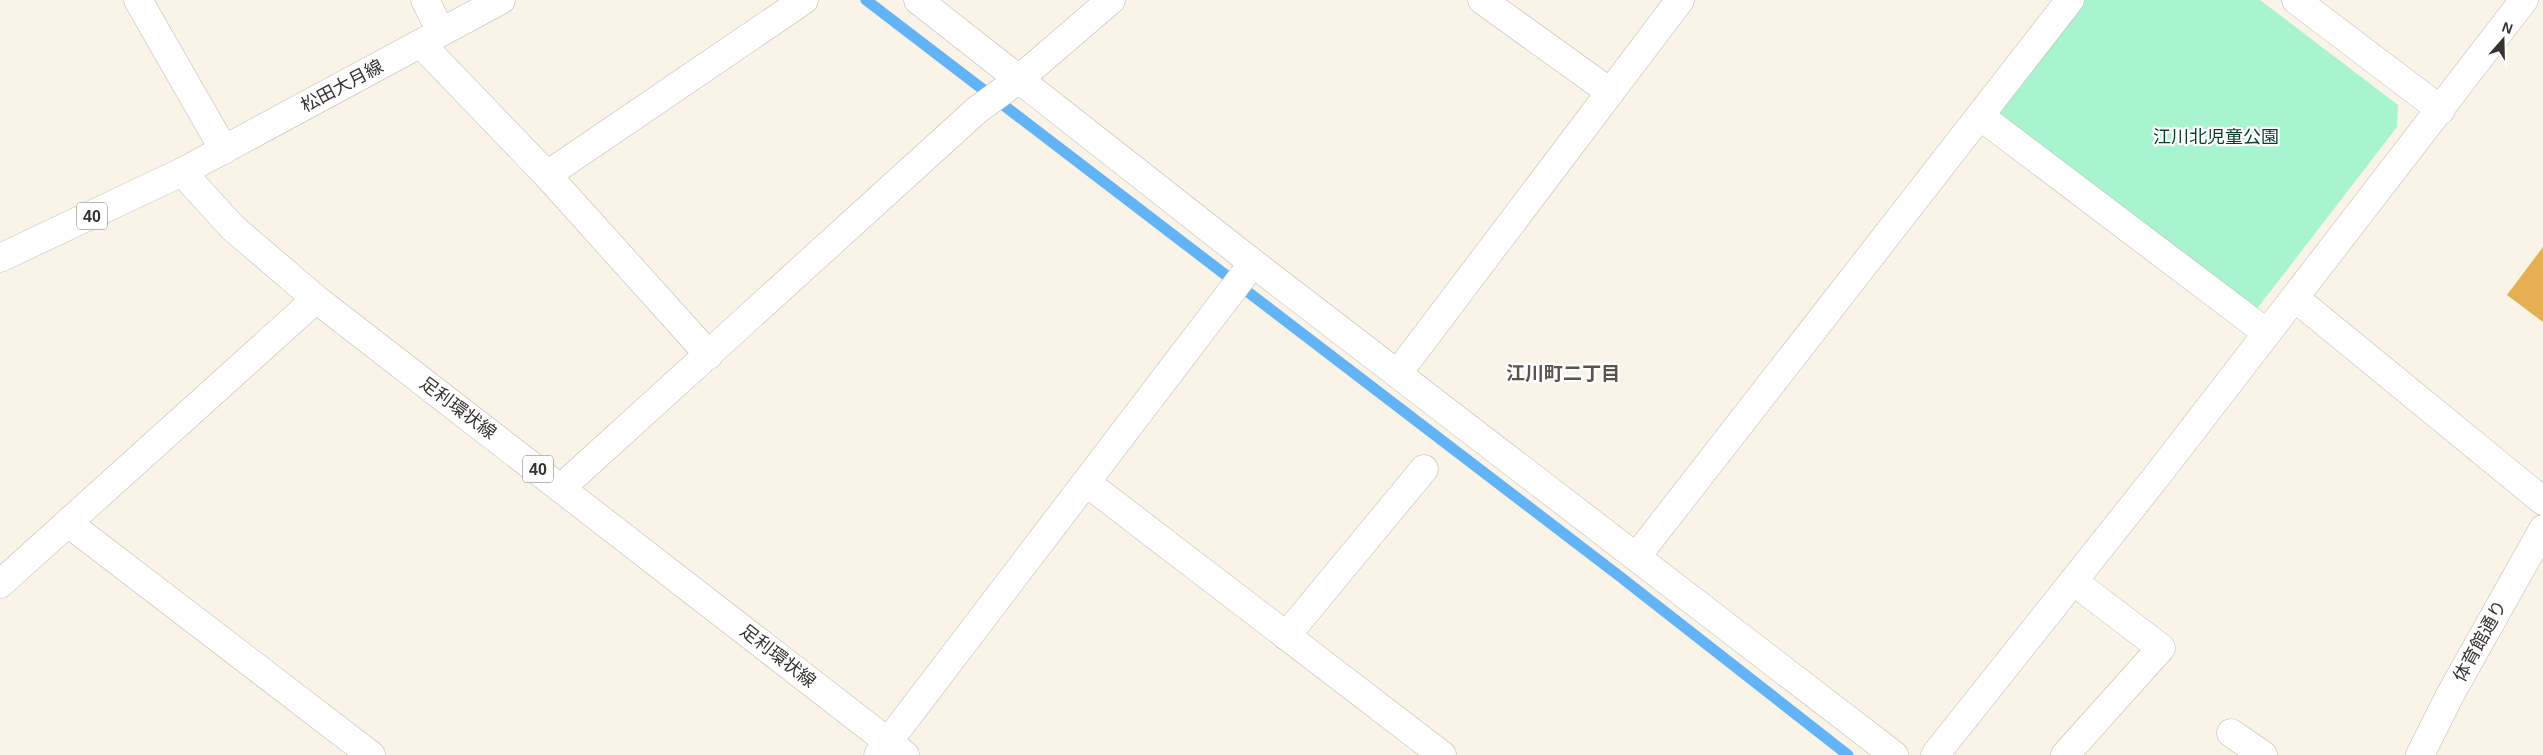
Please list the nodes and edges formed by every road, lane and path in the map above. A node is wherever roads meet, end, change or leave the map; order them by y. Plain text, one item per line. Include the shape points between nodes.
1 (138, 0) edge
2 (425, 0) edge
3 (501, 0) edge
4 (804, 0) edge
5 (918, 0) edge
6 (1111, 0) edge
7 (1482, 0) edge
8 (1680, 0) edge
9 (2070, 0) edge
10 (2296, 0) edge
11 (2524, 0) edge
12 (431, 38) junction
13 (1013, 84) junction
14 (1610, 92) junction
15 (2441, 110) junction
16 (1980, 116) junction
17 (224, 150) junction
18 (182, 172) junction
19 (547, 176) junction
20 (0, 258) edge
21 (1249, 268) junction
22 (316, 298) junction
23 (2295, 298) junction
24 (2267, 334) junction
25 (709, 354) junction
26 (1398, 373) junction
27 (1424, 469) dead end
28 (1087, 482) junction
29 (562, 487) junction
30 (2543, 501) edge
31 (68, 523) junction
32 (2543, 529) edge
33 (1638, 556) junction
34 (2073, 581) junction
35 (0, 584) edge
36 (1286, 636) junction
37 (2231, 733) dead end
38 (891, 751) edge
39 (371, 755) edge
40 (1442, 755) edge
41 (1894, 755) edge
42 (1935, 755) edge
43 (2065, 755) edge
44 (2263, 755) edge
45 (2420, 755) edge

1 - 17 street
2 - 12 street
3 - 12 street, 松田大月線
4 - 19 street
5 - 13 street
6 - 13 street
7 - 14 street
8 - 14 street
9 - 16 street
10 - 15 street
11 - 15 street
12 - 17 street, 松田大月線
12 - 19 street
13 - 21 street
13 - 25 street via 977,110
14 - 26 street
15 - 23 street
16 - 24 street
16 - 33 street
17 - 18 street, 松田大月線
18 - 20 street, 40
18 - 22 street, 足利環状線 / 40 via 232,227
19 - 25 street
21 - 26 street
21 - 28 street
22 - 29 street, 足利環状線 / 40
22 - 31 street
23 - 24 street
23 - 30 street
24 - 34 street
25 - 29 street
26 - 33 street
27 - 36 street
28 - 36 street
28 - 38 street
29 - 38 street, 足利環状線 / 40
31 - 35 street
31 - 39 street
32 - 45 street, 体育館通り
33 - 41 street
34 - 42 street
34 - 43 street via 2161,648
36 - 40 street
37 - 44 street

